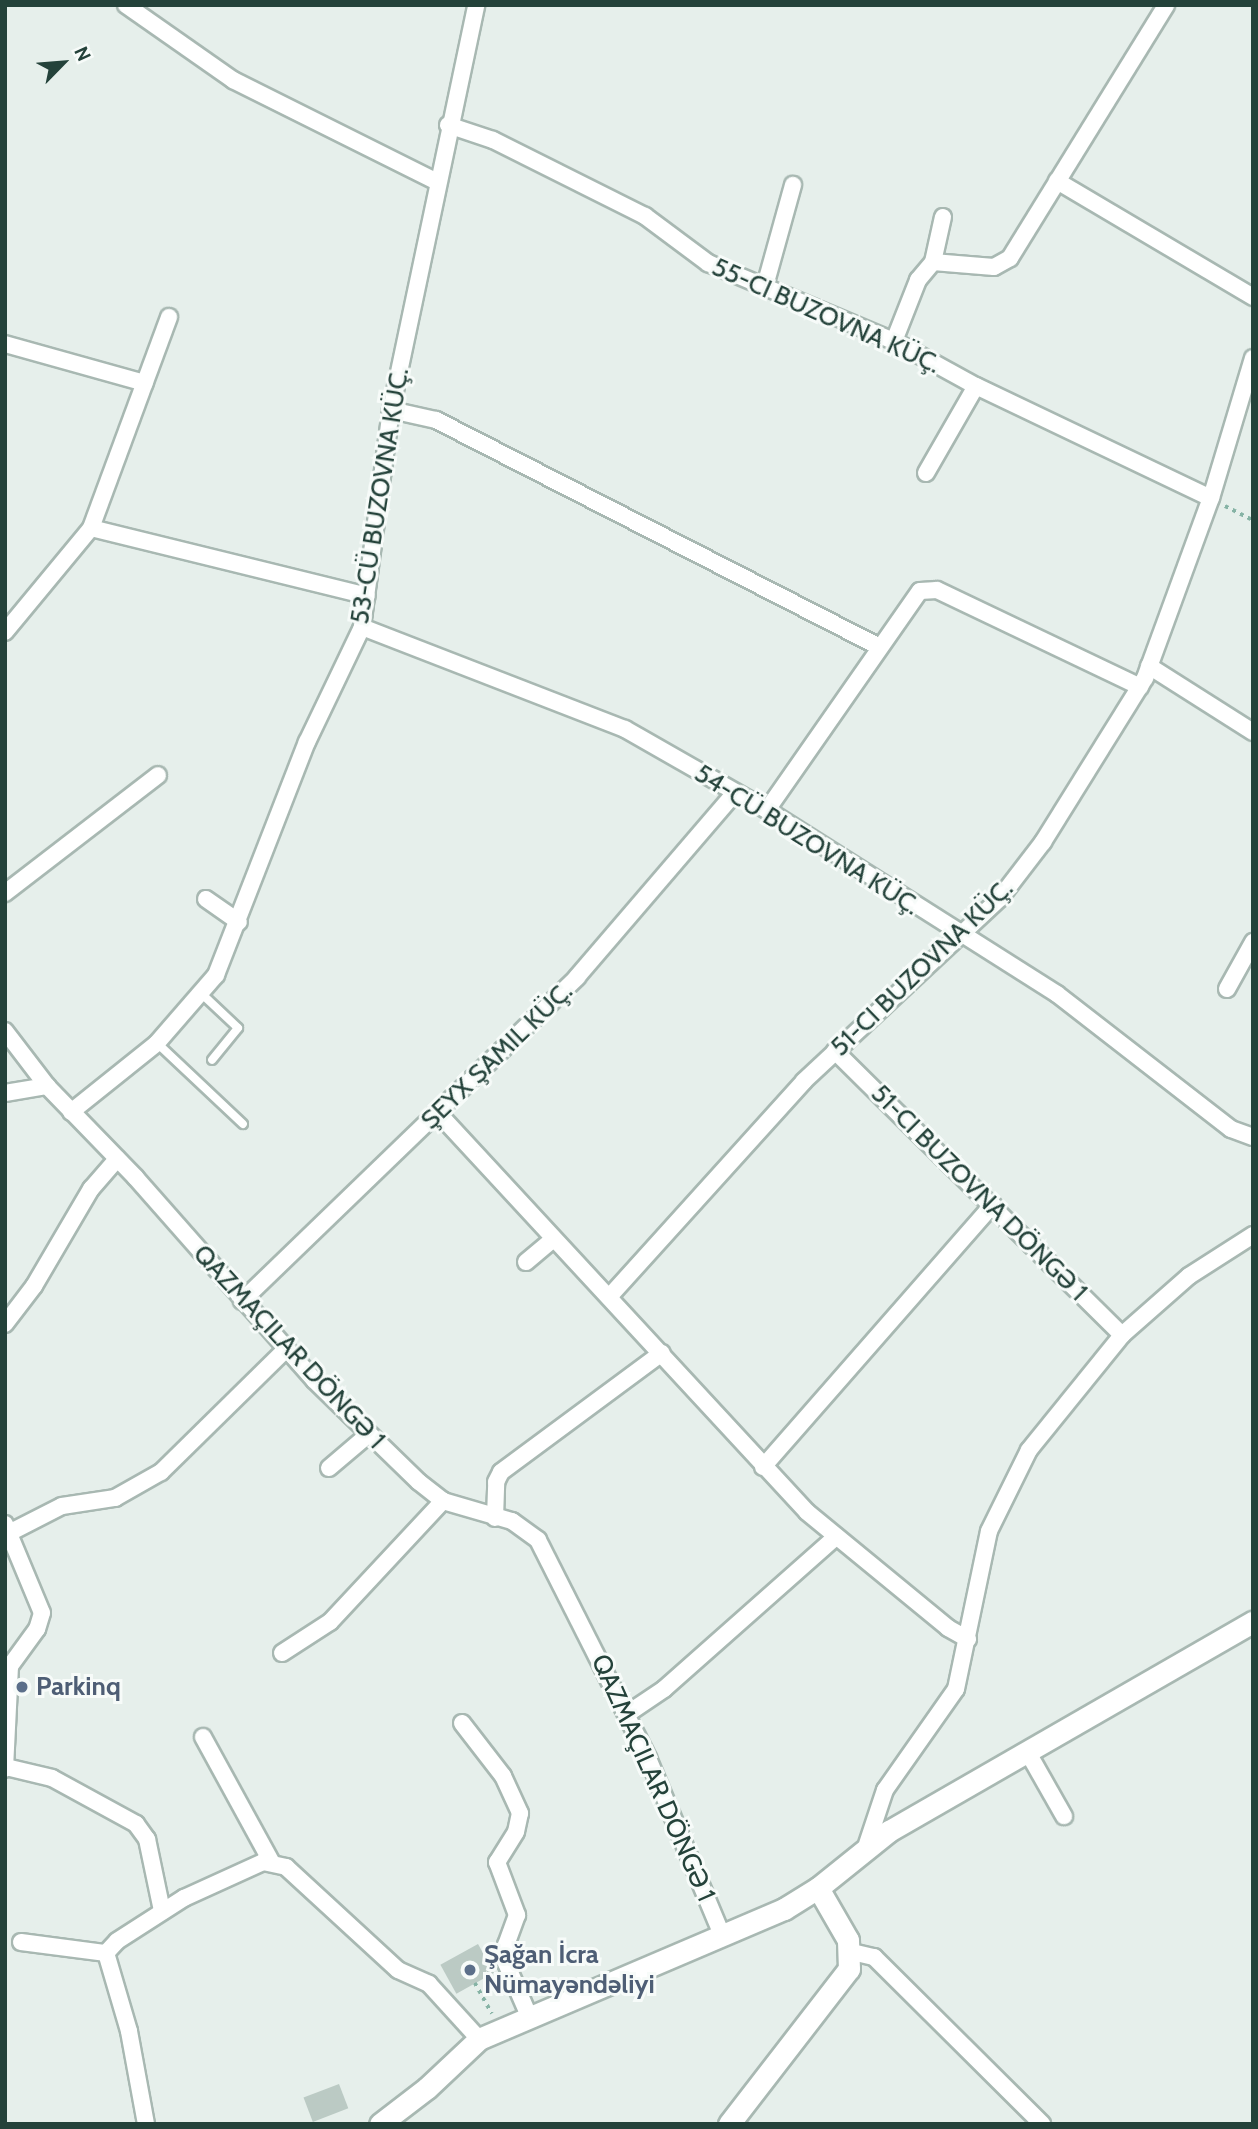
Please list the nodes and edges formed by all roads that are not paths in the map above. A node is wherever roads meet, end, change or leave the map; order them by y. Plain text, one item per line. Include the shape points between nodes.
1 (126, 5) edge
2 (476, 5) edge
3 (1166, 5) edge
4 (448, 125) junction
5 (436, 181) junction
6 (1057, 181) junction
7 (793, 185) dead end
8 (943, 217) dead end
9 (933, 262) junction
10 (765, 286) junction
11 (1253, 297) edge
12 (169, 317) dead end
13 (894, 341) junction
14 (5, 344) edge
15 (1253, 358) edge
16 (145, 383) junction
17 (976, 386) junction
18 (391, 410) junction
19 (926, 474) dead end
20 (1211, 498) junction
21 (91, 528) junction
22 (368, 596) junction
23 (362, 627) junction
24 (5, 632) edge
25 (880, 647) junction
26 (1149, 666) junction
27 (1140, 687) junction
28 (1253, 733) edge
29 (158, 775) dead end
30 (734, 794) junction
31 (766, 810) junction
32 (5, 893) edge
33 (206, 899) dead end
34 (239, 922) junction
35 (960, 935) junction
36 (1253, 942) edge
37 (1227, 989) dead end
38 (203, 995) junction
39 (5, 1031) edge
40 (157, 1043) junction
41 (835, 1051) junction
42 (212, 1060) dead end
43 (47, 1086) junction
44 (5, 1093) edge
45 (71, 1112) junction
46 (439, 1114) junction
47 (243, 1124) dead end
48 (1253, 1137) edge
49 (117, 1159) junction
50 (993, 1204) junction
51 (552, 1240) junction
52 (1250, 1243) edge
53 (526, 1262) dead end
54 (609, 1297) junction
55 (242, 1301) junction
56 (5, 1324) edge
57 (1122, 1335) junction
58 (286, 1349) junction
59 (662, 1353) junction
60 (369, 1434) junction
61 (763, 1467) junction
62 (329, 1468) dead end
63 (443, 1501) junction
64 (495, 1518) junction
65 (7, 1528) edge
66 (836, 1537) junction
67 (1253, 1622) edge
68 (968, 1639) junction
69 (282, 1653) dead end
70 (627, 1714) junction
71 (462, 1723) dead end
72 (203, 1737) dead end
73 (1027, 1751) junction
74 (6, 1768) edge
75 (1064, 1816) dead end
76 (867, 1844) junction
77 (271, 1861) junction
78 (818, 1888) junction
79 (162, 1911) junction
80 (723, 1937) junction
81 (21, 1942) dead end
82 (852, 1952) junction
83 (106, 1953) junction
84 (528, 2015) junction
85 (479, 2039) junction
86 (146, 2124) edge
87 (380, 2124) edge
88 (729, 2124) edge
89 (1042, 2124) edge

1 - 5 street via 233,80
2 - 4 street, 53-CÜ BUZOVNA KÜÇ.
3 - 6 street
4 - 5 street, 53-CÜ BUZOVNA KÜÇ.
4 - 10 street, 55-CI BUZOVNA KÜÇ. via 493,140 645,216 696,257
5 - 18 street, 53-CÜ BUZOVNA KÜÇ.
6 - 9 street via 1003,265
6 - 11 street
7 - 10 street
8 - 9 street
9 - 13 street via 918,280
10 - 13 street, 55-CI BUZOVNA KÜÇ.
12 - 16 street
13 - 17 street, 55-CI BUZOVNA KÜÇ.
14 - 16 street
15 - 20 street, 51-CI BUZOVNA KÜÇ.
16 - 21 street
17 - 19 street
17 - 20 street, 55-CI BUZOVNA KÜÇ.
18 - 22 street, 53-CÜ BUZOVNA KÜÇ.
18 - 25 street via 436,420
20 - 26 street, 51-CI BUZOVNA KÜÇ.
21 - 22 street
21 - 24 street
22 - 23 street, 53-CÜ BUZOVNA KÜÇ.
23 - 30 street, 54-CÜ BUZOVNA KÜÇ. via 591,713
23 - 34 street, 53-CÜ BUZOVNA KÜÇ. via 307,742
25 - 27 street via 913,597 929,589
25 - 31 street
26 - 27 street, 51-CI BUZOVNA KÜÇ.
26 - 28 street
27 - 35 street, 51-CI BUZOVNA KÜÇ. via 1025,868
29 - 32 street
30 - 31 street, 54-CÜ BUZOVNA KÜÇ.
30 - 46 street, ŞEYX ŞAMIL KÜÇ. via 577,977
31 - 35 street, 54-CÜ BUZOVNA KÜÇ.
33 - 34 street
34 - 38 street, 53-CÜ BUZOVNA KÜÇ.
35 - 41 street, 51-CI BUZOVNA KÜÇ.
35 - 48 street, 54-CÜ BUZOVNA KÜÇ. via 1076,1008 1231,1129
36 - 37 street
38 - 40 street, 53-CÜ BUZOVNA KÜÇ.
38 - 42 lane via 238,1028
39 - 43 street
40 - 45 street, 53-CÜ BUZOVNA KÜÇ.
40 - 47 lane
41 - 50 street, 51-CI BUZOVNA DÖNGƏ 1
41 - 54 street, 51-CI BUZOVNA KÜÇ.
43 - 44 street
43 - 45 street
45 - 49 street
46 - 51 street
46 - 55 street, ŞEYX ŞAMIL KÜÇ.
49 - 55 street
49 - 56 street via 91,1189 34,1286
50 - 57 street, 51-CI BUZOVNA DÖNGƏ 1
50 - 61 street
51 - 53 street
51 - 54 street
52 - 57 street via 1189,1276
54 - 59 street
55 - 58 street
57 - 68 street via 1049,1421 1014,1476 989,1531
58 - 60 street
58 - 65 street via 161,1472 115,1498 62,1506
59 - 61 street via 693,1394
59 - 64 street via 501,1472 496,1482
60 - 62 street
60 - 63 street
61 - 66 street
63 - 64 street
63 - 69 street via 330,1622
64 - 70 street via 521,1525 538,1541
65 - 74 street via 42,1614 37,1629 10,1666
66 - 68 street via 948,1628
66 - 70 street via 664,1689
67 - 73 street
68 - 76 street via 956,1689 885,1790
70 - 80 street
71 - 84 street via 503,1776 520,1813 516,1832 497,1862 517,1915 506,1945 506,1963
72 - 77 street
73 - 75 street
73 - 76 street
74 - 79 street via 52,1778 136,1824 147,1839
76 - 78 street
77 - 79 street via 251,1866
77 - 85 street via 286,1867 398,1970 429,1984
78 - 80 street
78 - 82 street
79 - 83 street
80 - 84 street
81 - 83 street
82 - 88 street via 846,1975
82 - 89 street via 865,1953 884,1966
83 - 86 street via 129,2031
84 - 85 street
85 - 87 street

